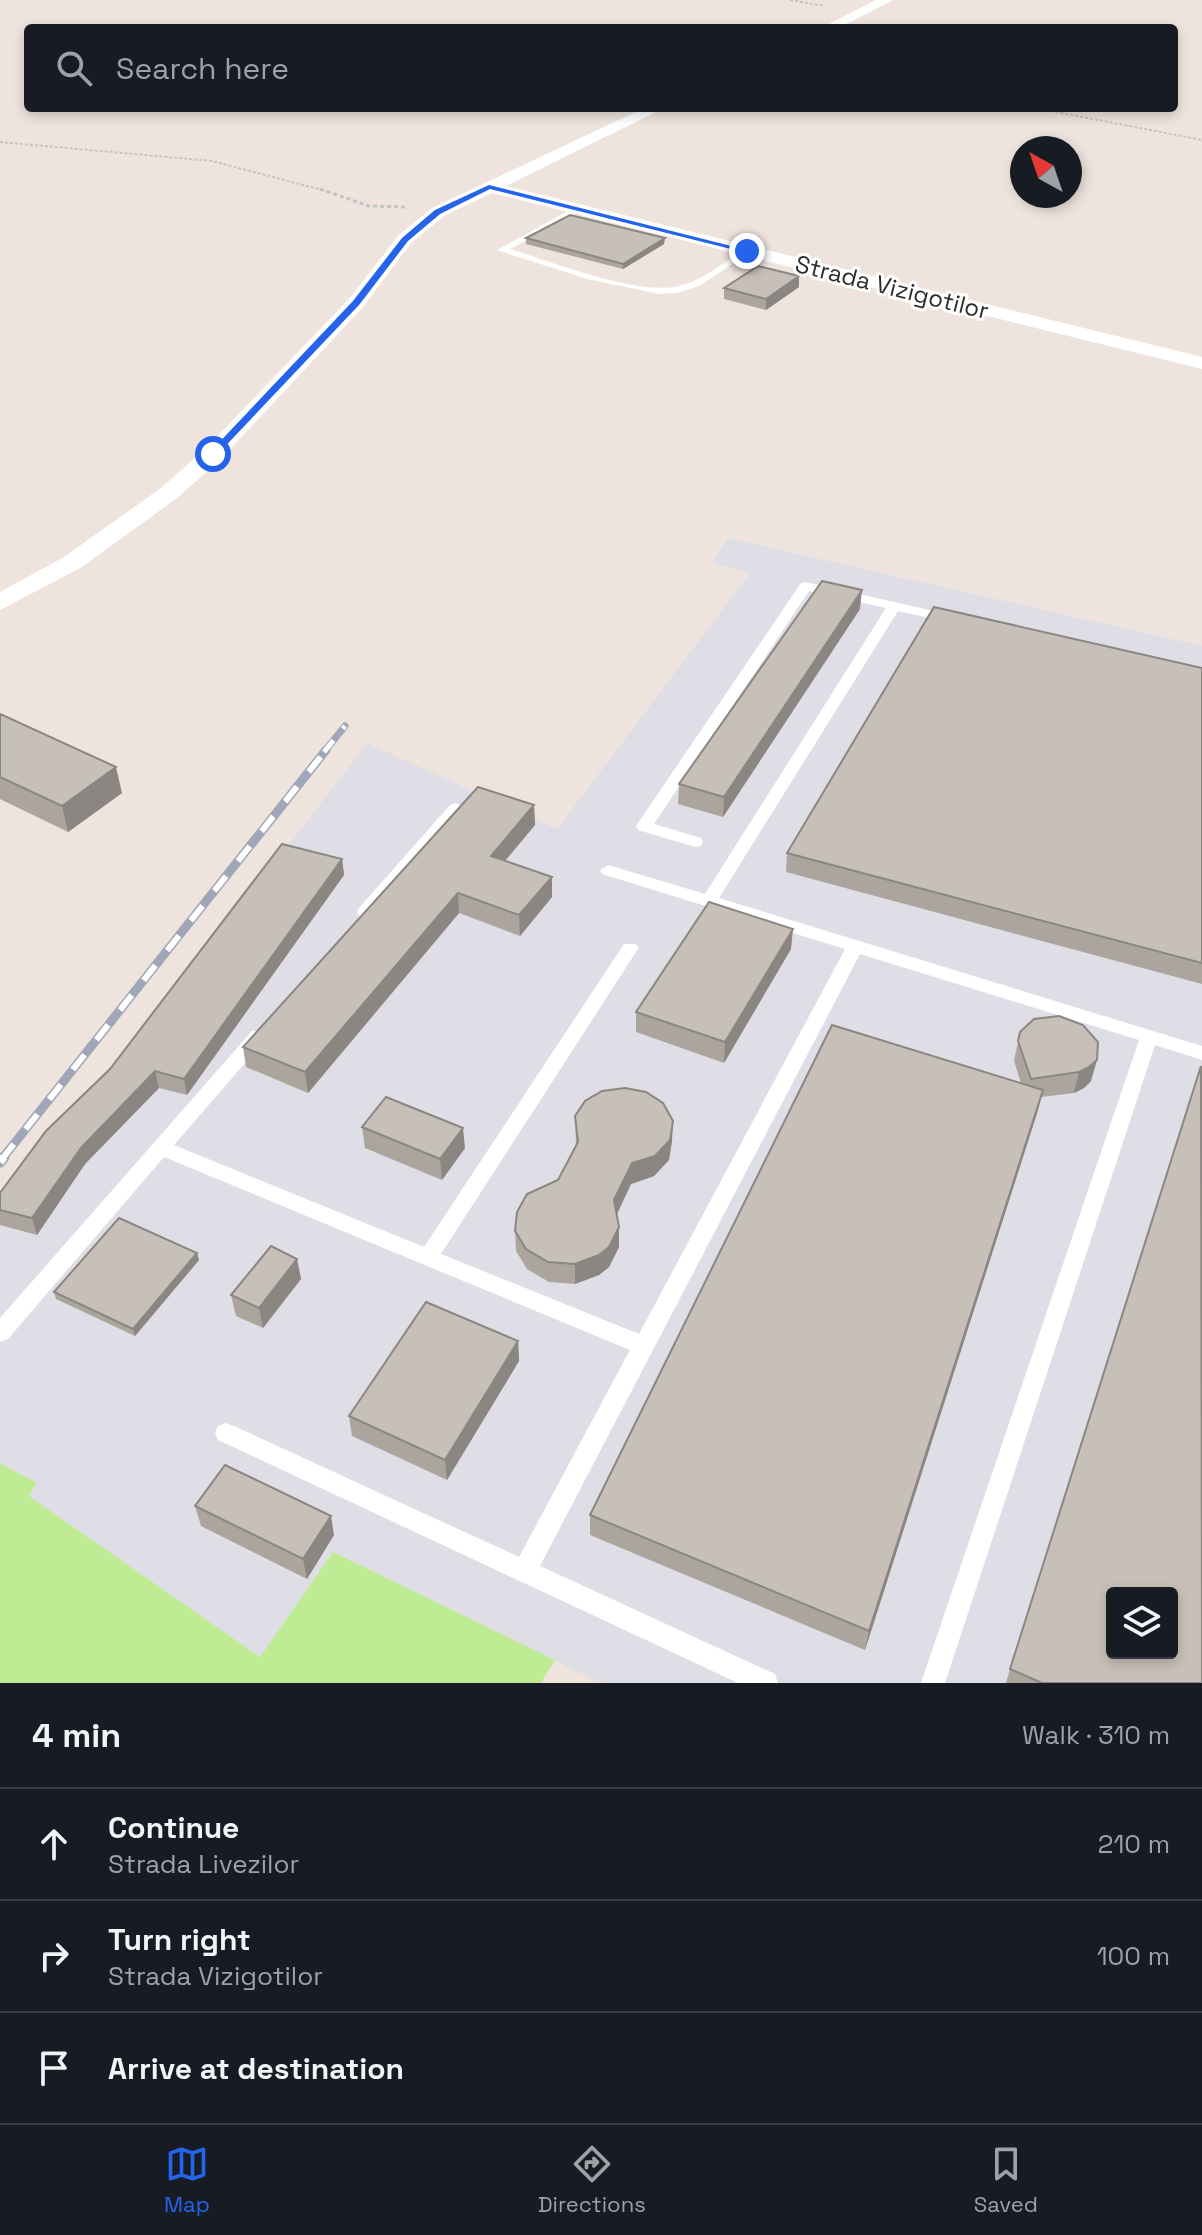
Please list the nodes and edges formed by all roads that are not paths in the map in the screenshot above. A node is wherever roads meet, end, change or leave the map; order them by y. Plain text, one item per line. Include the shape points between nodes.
1 (886, 0) edge
2 (836, 24) edge
3 (648, 112) edge
4 (489, 187) junction
5 (577, 209) junction
6 (747, 251) junction
7 (1202, 363) edge
8 (0, 602) edge
9 (894, 606) junction
10 (971, 624) edge
11 (456, 808) edge
12 (695, 842) dead end
13 (608, 870) dead end
14 (709, 901) junction
15 (354, 925) edge
16 (855, 946) junction
17 (630, 948) dead end
18 (273, 1019) edge
19 (1149, 1037) junction
20 (1202, 1053) edge
21 (161, 1148) junction
22 (428, 1257) junction
23 (0, 1333) edge
24 (644, 1346) junction
25 (226, 1433) dead end
26 (524, 1572) junction
27 (766, 1683) edge
28 (933, 1683) edge

1 - 2 street
3 - 4 street
4 - 5 street, Strada Vizigotilor
4 - 8 street via 438,212 405,239 356,303 213,454 169,493 86,554
5 - 6 street, Strada Vizigotilor
5 - 6 lane via 502,250 650,291 694,285
6 - 7 street, Strada Vizigotilor
9 - 10 lane
9 - 12 lane via 806,586 644,826
9 - 14 lane
11 - 15 lane
13 - 14 lane
14 - 16 lane
16 - 19 lane
16 - 24 lane
17 - 22 lane
18 - 21 lane
19 - 20 lane
19 - 28 lane
21 - 22 lane
21 - 23 lane
22 - 24 lane
24 - 26 lane
25 - 26 lane
26 - 27 lane

